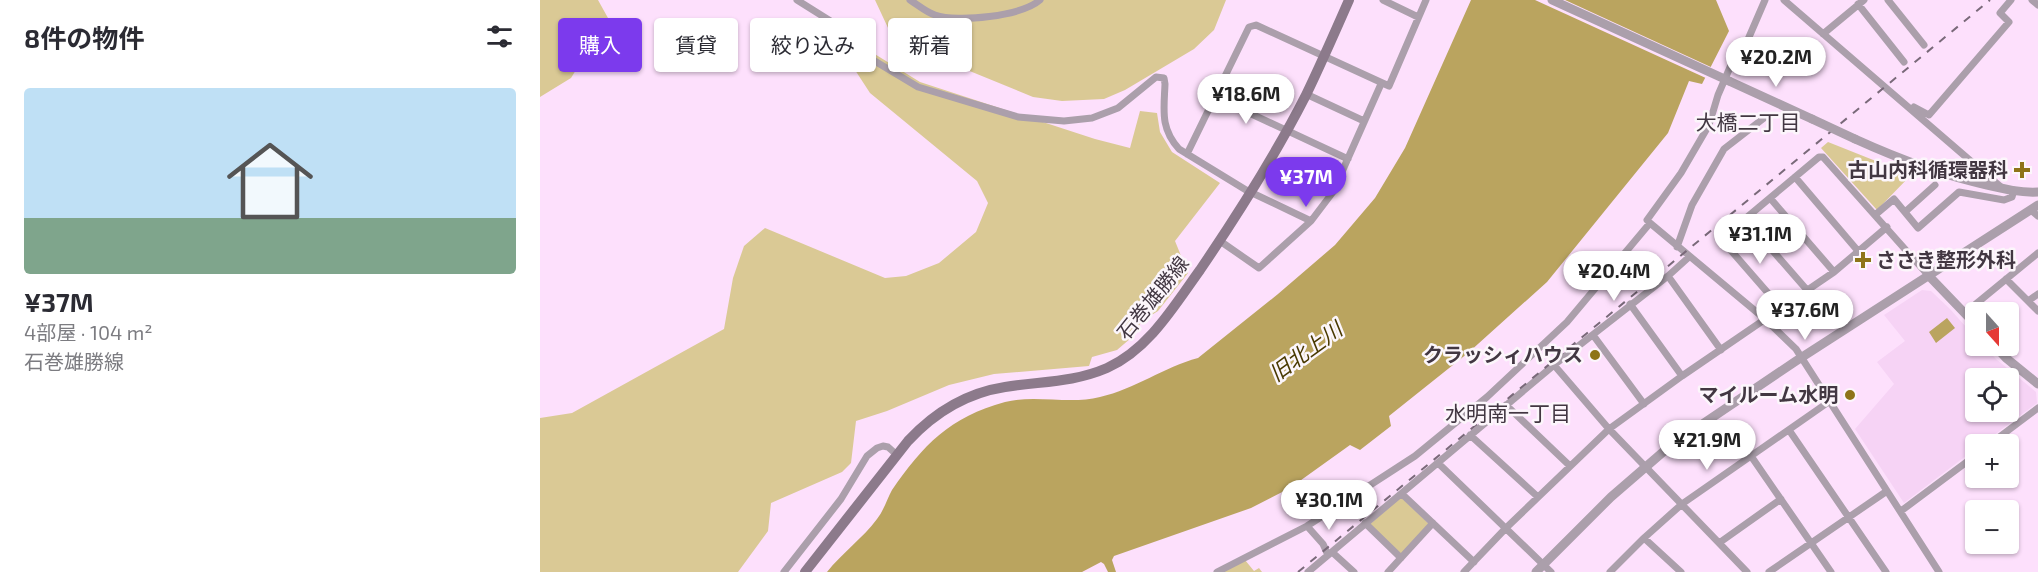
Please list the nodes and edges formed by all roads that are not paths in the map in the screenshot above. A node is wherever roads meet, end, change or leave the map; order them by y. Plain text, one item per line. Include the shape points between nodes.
1 (797, 0) edge
2 (910, 0) edge
3 (1040, 0) edge
4 (1350, 0) edge
5 (1383, 0) edge
6 (1426, 0) edge
7 (1552, 0) edge
8 (1766, 0) edge
9 (1784, 0) edge
10 (1888, 0) edge
11 (2011, 0) edge
12 (2032, 0) edge
13 (1861, 2) edge
14 (2038, 5) edge
15 (1418, 17) junction
16 (1823, 34) junction
17 (1924, 45) dead end
18 (1324, 56) junction
19 (1904, 62) dead end
20 (1381, 84) junction
21 (1306, 94) junction
22 (1215, 97) junction
23 (1906, 104) junction
24 (1764, 118) dead end
25 (1364, 121) junction
26 (1287, 129) junction
27 (1187, 154) junction
28 (1348, 159) junction
29 (1270, 160) junction
30 (1795, 177) junction
31 (1935, 185) dead end
32 (2002, 188) junction
33 (2014, 190) junction
34 (1251, 192) junction
35 (1333, 192) junction
36 (2035, 193) edge
37 (1770, 198) junction
38 (2036, 210) edge
39 (1905, 212) junction
40 (1875, 215) junction
41 (1745, 219) junction
42 (1311, 221) junction
43 (1650, 223) junction
44 (1887, 227) junction
45 (1220, 241) junction
46 (1677, 247) junction
47 (1858, 251) junction
48 (2038, 253) edge
49 (1689, 257) junction
50 (1834, 272) junction
51 (1928, 275) junction
52 (1668, 276) junction
53 (2006, 279) junction
54 (1807, 290) junction
55 (2038, 294) edge
56 (1978, 302) edge
57 (2028, 302) junction
58 (1630, 304) junction
59 (1781, 308) junction
60 (2038, 311) edge
61 (1965, 314) edge
62 (1765, 319) junction
63 (1593, 335) junction
64 (1721, 350) junction
65 (2004, 356) edge
66 (1802, 357) junction
67 (1554, 365) junction
68 (1682, 376) junction
69 (2038, 384) edge
70 (1830, 401) junction
71 (1644, 404) junction
72 (1506, 405) junction
73 (2038, 408) edge
74 (1609, 429) junction
75 (1789, 430) junction
76 (2003, 434) edge
77 (1470, 435) junction
78 (897, 455) junction
79 (1751, 456) junction
80 (1438, 463) junction
81 (1965, 463) edge
82 (1570, 466) junction
83 (1645, 467) junction
84 (1887, 491) junction
85 (1402, 494) junction
86 (1538, 497) junction
87 (1781, 499) junction
88 (1682, 504) junction
89 (1900, 511) junction
90 (1848, 518) junction
91 (1433, 523) junction
92 (1365, 524) junction
93 (1307, 526) junction
94 (1506, 528) junction
95 (1644, 538) junction
96 (1719, 543) junction
97 (1811, 543) junction
98 (1330, 554) junction
99 (1401, 558) junction
100 (1474, 562) junction
101 (1539, 568) edge
102 (1614, 571) edge
103 (784, 572) edge
104 (806, 572) edge
105 (1217, 572) edge
106 (1308, 572) edge
107 (1354, 572) edge
108 (1388, 572) edge
109 (1464, 572) edge
110 (1551, 572) edge
111 (1681, 572) edge
112 (1747, 572) edge
113 (1769, 572) edge
114 (1831, 572) edge
115 (1886, 572) edge
116 (1939, 572) edge

1 - 27 street via 832,22 873,60 918,87 1018,117 1064,121 1092,118 1118,108 1156,77 1164,78 1166,128 1179,150
2 - 3 street via 933,14 962,19 991,16
4 - 18 main road, 石巻雄勝線
5 - 15 street
6 - 15 street
7 - 32 street, bridge via 1917,166
8 - 43 street via 1746,44 1731,65 1709,125 1647,220
9 - 16 street
10 - 17 street
11 - 23 street via 2000,13 2009,22 1929,115
12 - 14 street
13 - 16 street
13 - 19 street
15 - 20 street via 1389,86
16 - 23 street
18 - 20 street
18 - 21 main road, 石巻雄勝線
18 - 22 street via 1252,25
20 - 25 street
21 - 25 street
21 - 26 main road, 石巻雄勝線
22 - 26 street
22 - 27 street
23 - 32 street
24 - 46 street via 1724,148 1692,205
25 - 28 street
26 - 28 street
26 - 29 main road, 石巻雄勝線
27 - 34 street
28 - 35 street
29 - 34 main road, 石巻雄勝線
29 - 35 street
30 - 37 street
30 - 40 street via 1823,157
30 - 47 street
31 - 39 street
32 - 33 street
33 - 36 street
33 - 39 street via 2012,197 2004,200 1959,192 1918,228
34 - 42 street
34 - 45 main road, 石巻雄勝線
35 - 42 street
37 - 41 street
37 - 50 street
38 - 51 street
39 - 40 street via 1894,199
40 - 44 street
41 - 54 street
41 - 59 street via 1721,239
42 - 45 street via 1259,268
43 - 46 street
43 - 93 street via 1567,322 1495,390 1415,456
44 - 47 street
44 - 51 street
45 - 78 main road, 石巻雄勝線 via 1163,320 1130,356 1082,377 1006,386 956,402 926,422
46 - 49 street
47 - 50 street
48 - 53 street
49 - 52 street
49 - 62 street
50 - 54 street
51 - 61 street
51 - 66 street
52 - 58 street
52 - 64 street
53 - 56 street
53 - 57 street
54 - 59 street
55 - 57 street
57 - 60 street
58 - 63 street
58 - 68 street
59 - 62 street
62 - 64 street
62 - 66 street
63 - 67 street
63 - 71 street
64 - 68 street
65 - 69 street
66 - 70 street
66 - 83 street via 1707,419
67 - 72 street
67 - 74 street
68 - 71 street
70 - 75 street
70 - 84 street
71 - 74 street
72 - 77 street
72 - 82 street
73 - 76 street
74 - 82 street
74 - 83 street
75 - 79 street
75 - 90 street
77 - 80 street
77 - 86 street
78 - 103 street via 883,446 869,454 841,499
78 - 104 main road, 石巻雄勝線
79 - 87 street
79 - 88 street
80 - 85 street
80 - 94 street
81 - 89 street
82 - 86 street
83 - 88 street
83 - 101 street
84 - 89 street
84 - 90 street
85 - 91 street
85 - 92 street
86 - 94 street
87 - 96 street
87 - 97 street
88 - 95 street
88 - 96 street
89 - 116 street
90 - 97 street
90 - 115 street
91 - 99 street
91 - 100 street
92 - 98 street
92 - 99 street
93 - 98 street
93 - 105 street
94 - 100 street
94 - 101 street
95 - 102 street
95 - 111 street
96 - 112 street
97 - 113 street
97 - 114 street
98 - 106 street
98 - 107 street
99 - 108 street
100 - 109 street
101 - 110 street

